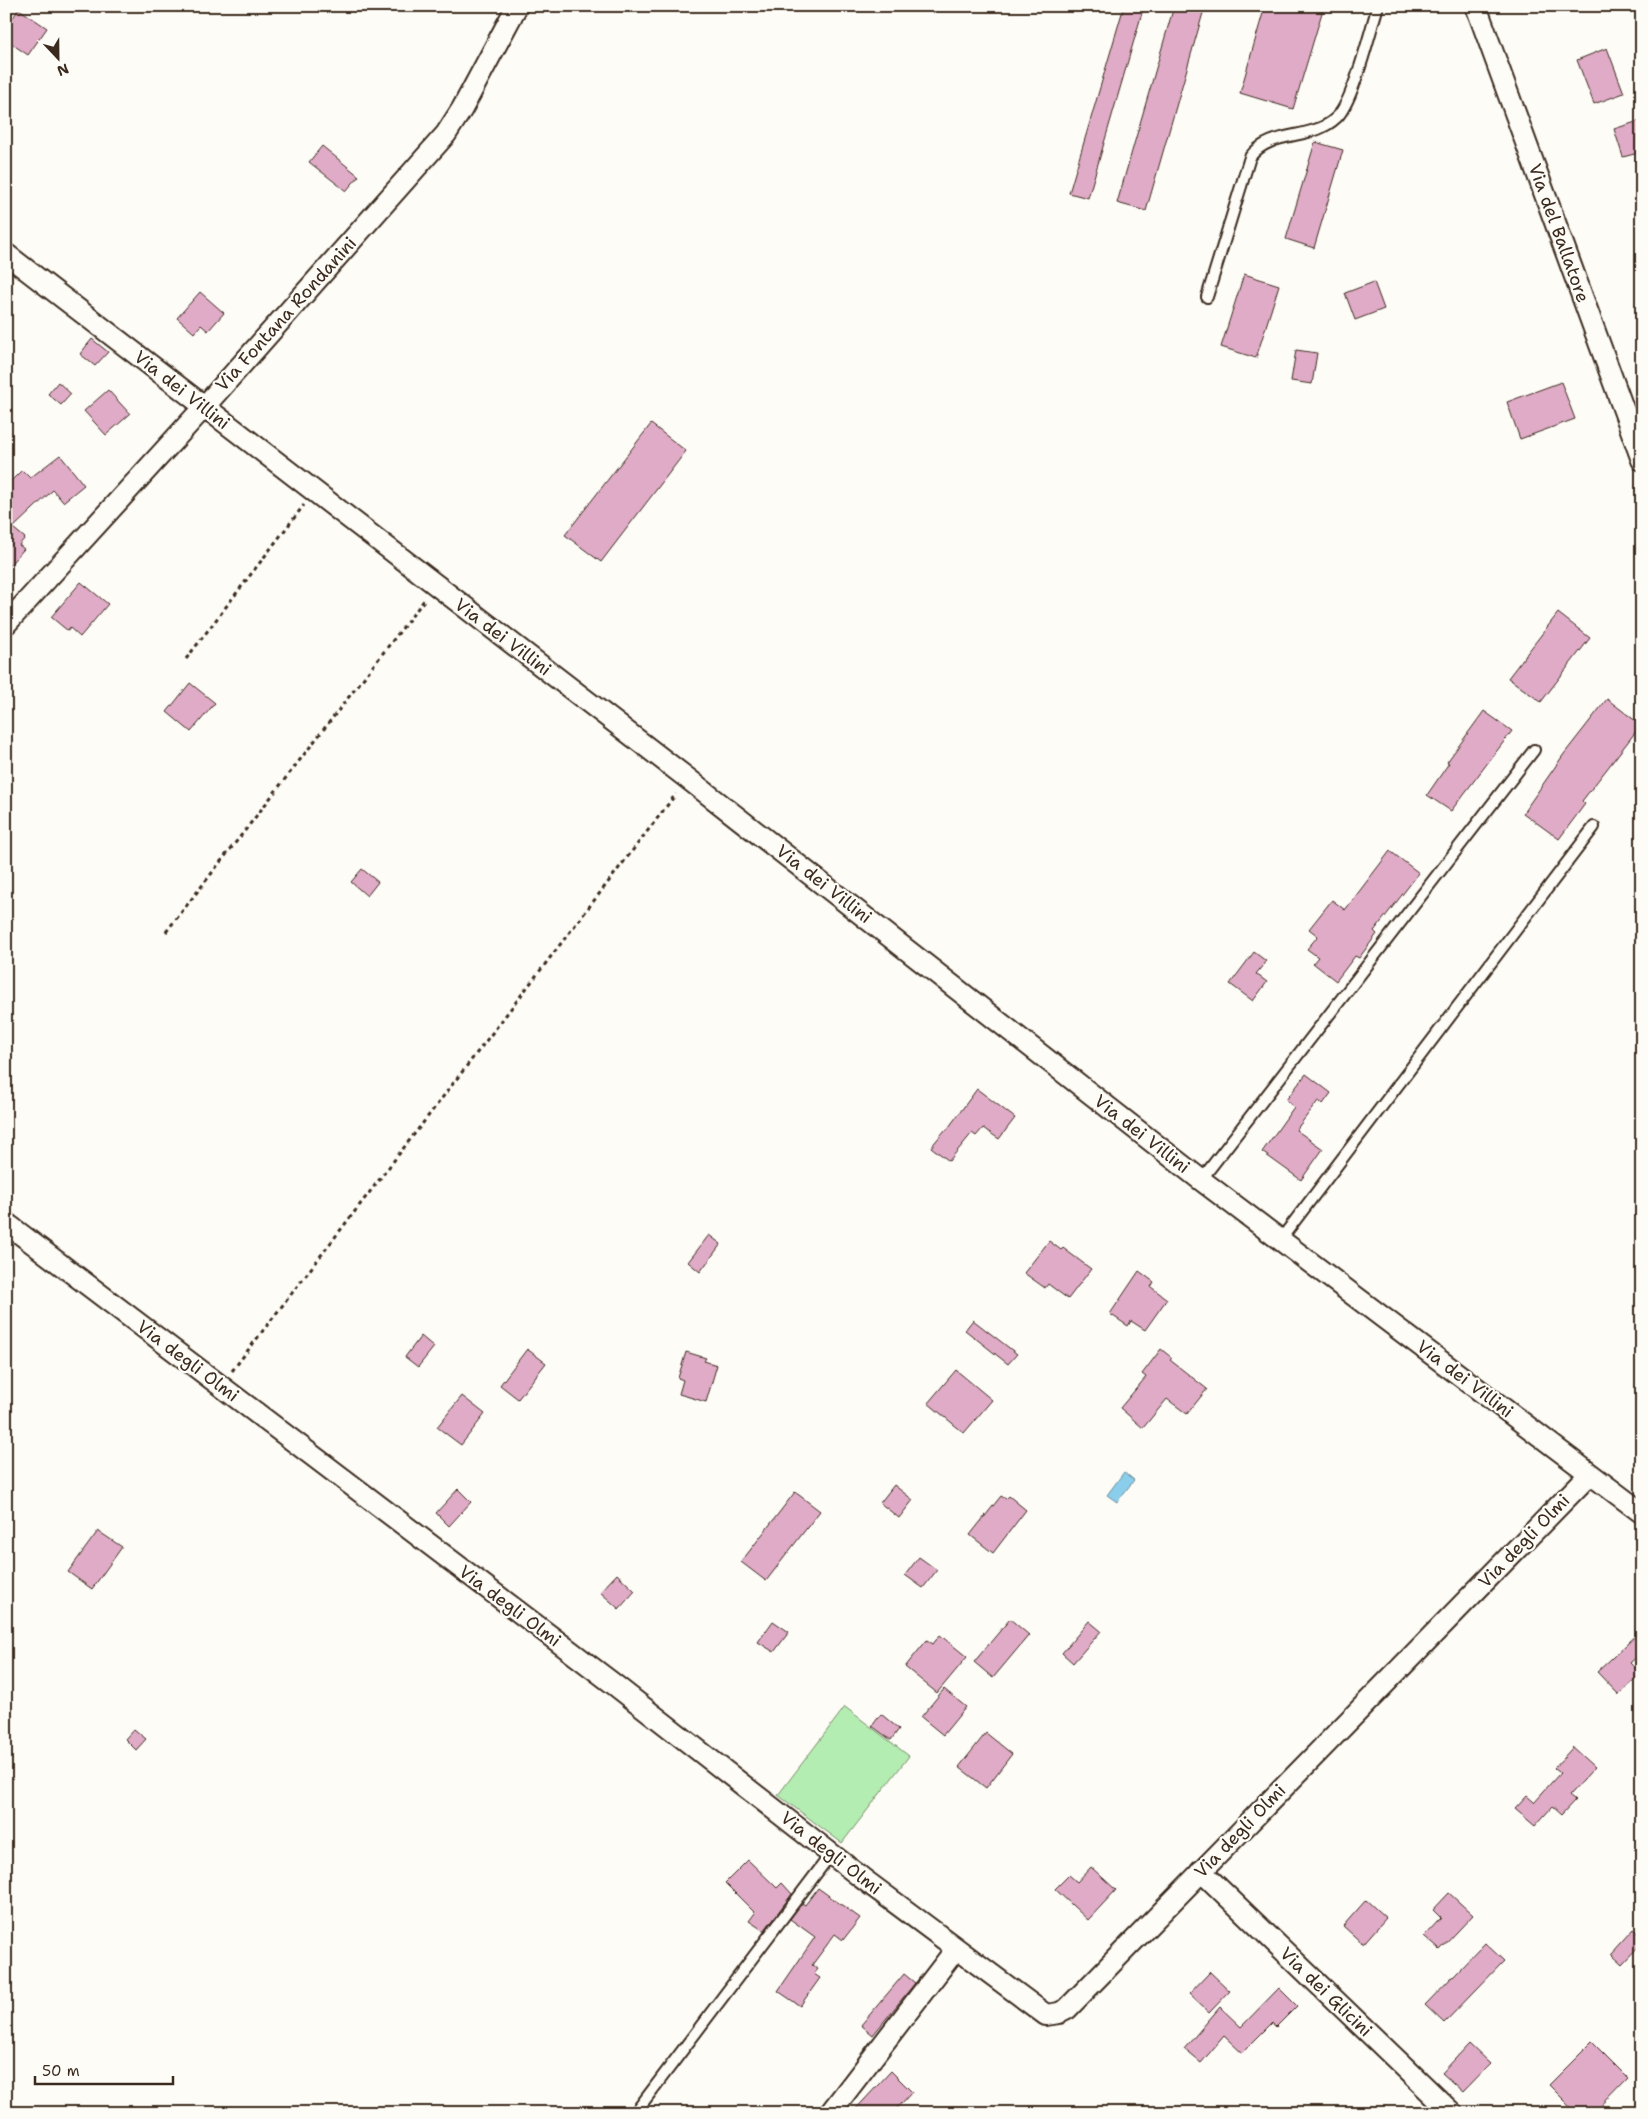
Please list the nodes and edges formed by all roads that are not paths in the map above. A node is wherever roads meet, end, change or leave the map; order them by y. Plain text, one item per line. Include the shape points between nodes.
1 (517, 6) edge
2 (1378, 6) edge
3 (1476, 6) edge
4 (6, 254) edge
5 (1207, 297) dead end
6 (204, 407) junction
7 (1642, 460) edge
8 (6, 624) edge
9 (1534, 750) dead end
10 (1594, 827) dead end
11 (1200, 1180) junction
12 (6, 1223) edge
13 (1282, 1239) junction
14 (1589, 1475) junction
15 (1642, 1513) edge
16 (831, 1854) junction
17 (1200, 1871) junction
18 (956, 1949) junction
19 (636, 2113) edge
20 (830, 2113) edge
21 (1452, 2113) edge

1 - 6 street, Via Fontana Rondanini via 446,134
2 - 5 lane via 1342,112 1319,128 1262,145 1250,156
3 - 7 street, Via del Ballatore
4 - 6 street, Via dei Villini
6 - 8 street, Via Fontana Rondanini
6 - 11 street, Via dei Villini via 688,778
9 - 11 lane
10 - 13 lane
11 - 13 street, Via dei Villini
12 - 16 street, Via degli Olmi via 611,1682
13 - 14 street, Via dei Villini
14 - 15 street, Via dei Villini
14 - 17 street, Via degli Olmi
16 - 18 street, Via degli Olmi
16 - 19 lane
17 - 18 street, Via degli Olmi via 1067,2009 1050,2016
17 - 21 street, Via dei Glicini
18 - 20 street

